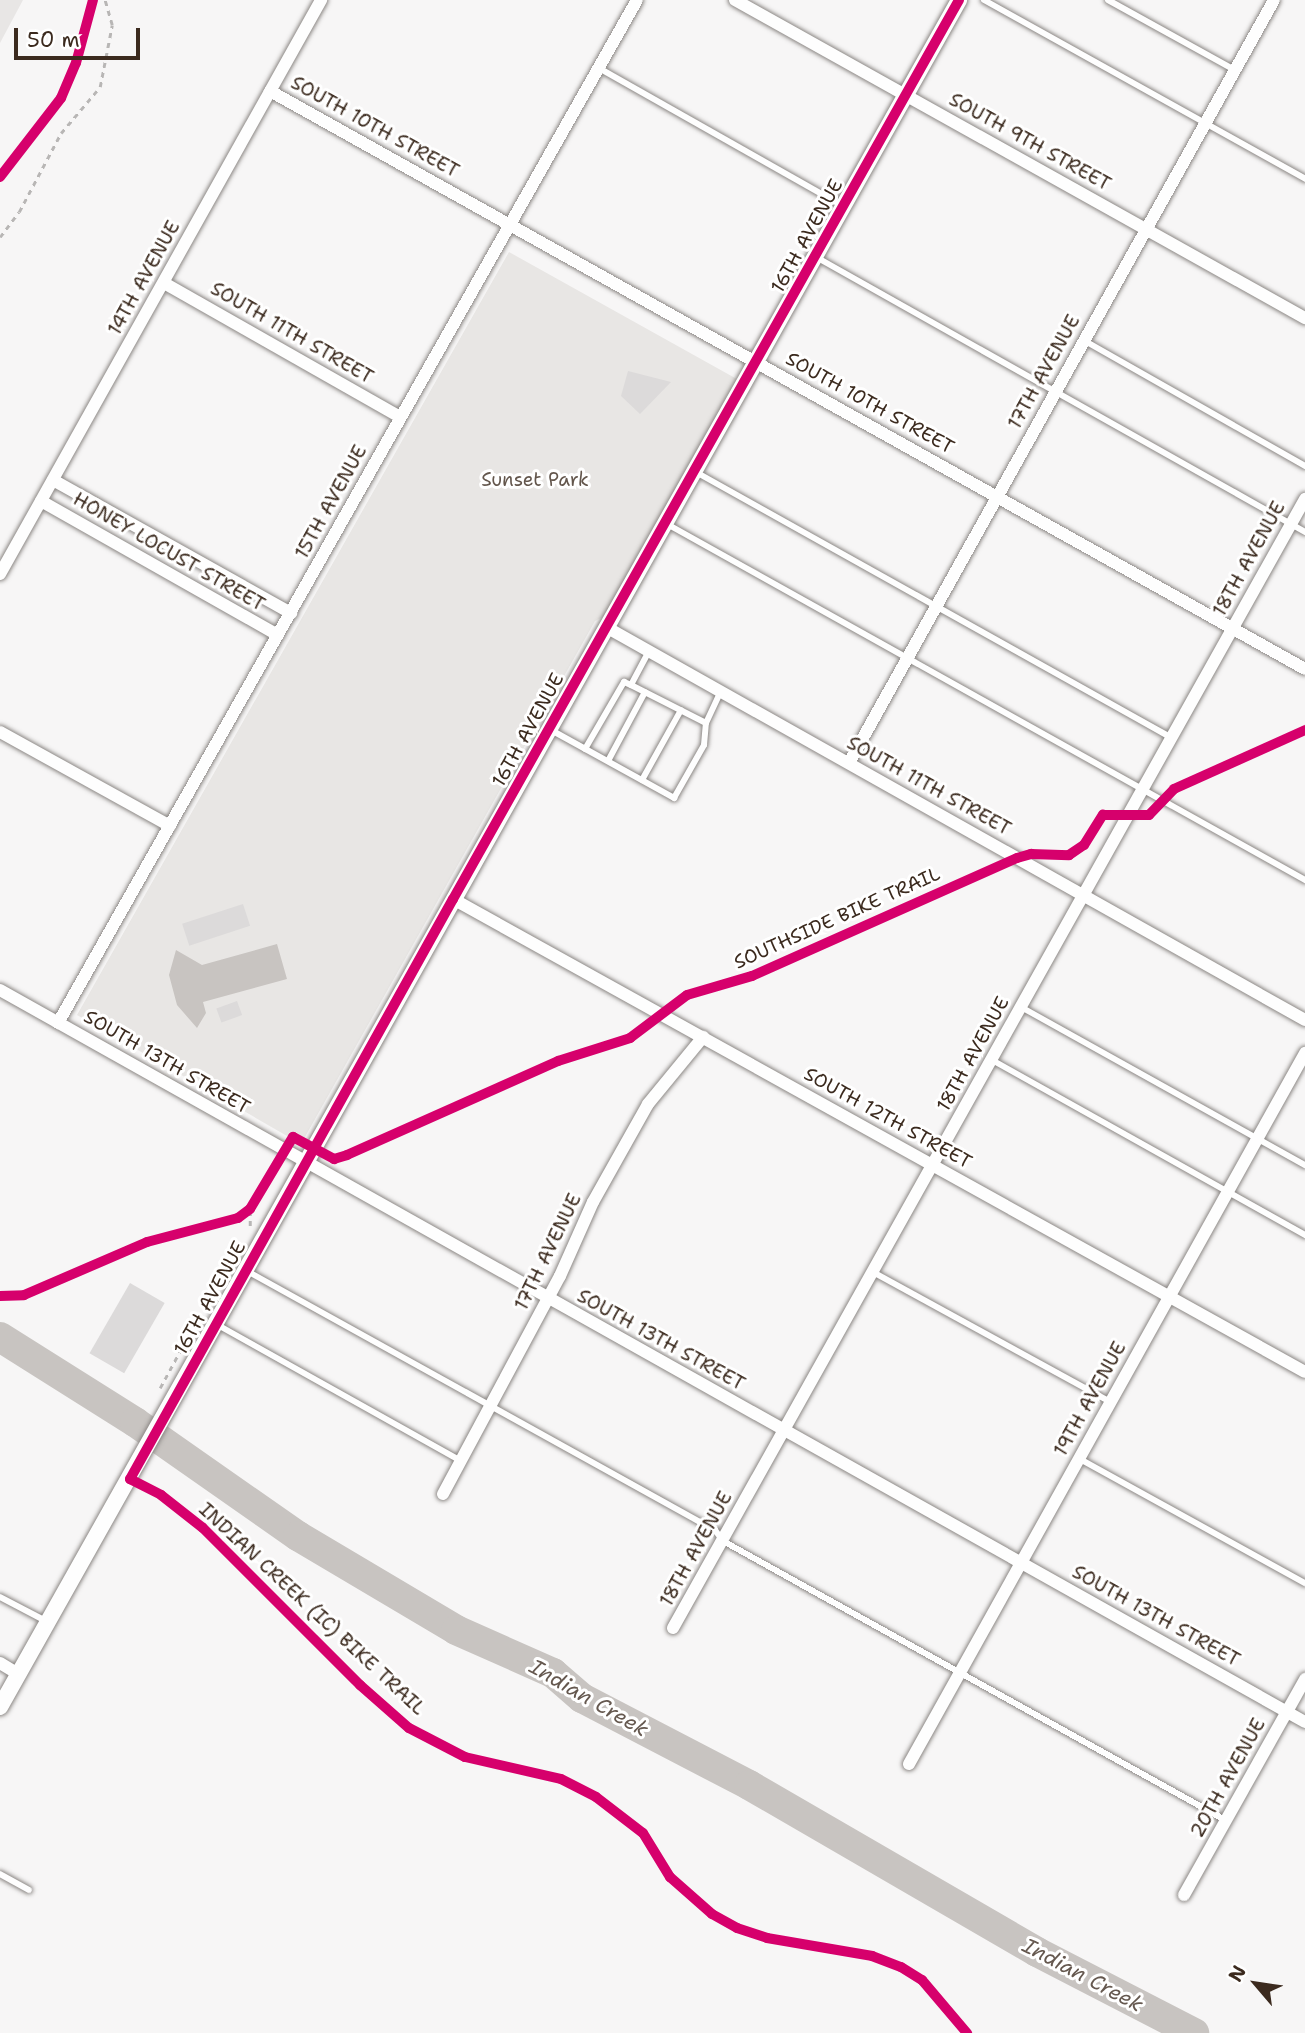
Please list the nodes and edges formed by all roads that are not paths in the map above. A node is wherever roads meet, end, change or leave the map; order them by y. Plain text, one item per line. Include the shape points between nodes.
1 (321, 0) edge
2 (637, 0) edge
3 (735, 0) edge
4 (959, 0) edge
5 (984, 0) edge
6 (1108, 0) edge
7 (1274, 0) edge
8 (599, 68) junction
9 (1235, 70) junction
10 (270, 91) junction
11 (906, 95) junction
12 (1205, 123) junction
13 (1305, 179) edge
14 (844, 206) junction
15 (510, 223) junction
16 (1146, 230) junction
17 (815, 257) junction
18 (164, 283) junction
19 (1305, 318) edge
20 (1084, 341) junction
21 (756, 361) junction
22 (1055, 392) junction
23 (400, 417) junction
24 (1305, 466) edge
25 (694, 471) junction
26 (53, 480) junction
27 (997, 496) junction
28 (1305, 499) edge
29 (41, 501) junction
30 (665, 523) junction
31 (1291, 524) junction
32 (1305, 532) edge
33 (0, 574) edge
34 (936, 606) junction
35 (290, 613) junction
36 (606, 627) junction
37 (1233, 628) junction
38 (278, 635) junction
39 (649, 651) junction
40 (906, 659) junction
41 (1305, 669) edge
42 (628, 684) junction
43 (721, 691) junction
44 (645, 692) junction
45 (681, 710) junction
46 (706, 723) junction
47 (549, 729) junction
48 (0, 732) edge
49 (1172, 738) junction
50 (584, 749) junction
51 (608, 761) junction
52 (849, 763) junction
53 (642, 780) junction
54 (1143, 789) junction
55 (170, 826) junction
56 (1305, 880) edge
57 (1084, 896) junction
58 (453, 899) junction
59 (0, 990) edge
60 (1021, 1007) junction
61 (1305, 1020) edge
62 (58, 1023) junction
63 (703, 1037) junction
64 (1305, 1053) edge
65 (992, 1060) junction
66 (1257, 1139) junction
67 (305, 1163) junction
68 (933, 1164) junction
69 (1305, 1165) edge
70 (1227, 1192) junction
71 (1305, 1235) edge
72 (246, 1270) junction
73 (873, 1272) junction
74 (1169, 1296) junction
75 (548, 1298) junction
76 (216, 1324) junction
77 (1305, 1371) edge
78 (1110, 1402) junction
79 (490, 1406) junction
80 (785, 1432) junction
81 (1079, 1458) junction
82 (461, 1461) junction
83 (443, 1494) dead end
84 (723, 1541) junction
85 (1021, 1563) junction
86 (1305, 1583) edge
87 (0, 1597) edge
88 (48, 1621) junction
89 (673, 1628) dead end
90 (0, 1663) edge
91 (960, 1672) junction
92 (19, 1674) junction
93 (1305, 1679) edge
94 (0, 1707) edge
95 (1287, 1712) junction
96 (1305, 1721) edge
97 (909, 1764) dead end
98 (1227, 1821) junction
99 (0, 1874) edge
100 (29, 1890) dead end
101 (1184, 1895) dead end

1 - 10 street, 14TH AVENUE
2 - 8 street, 15TH AVENUE
3 - 11 street, SOUTH 9TH STREET
4 - 11 street, 16TH AVENUE
5 - 12 lane
6 - 9 lane
7 - 9 street, 17TH AVENUE
8 - 14 lane
8 - 15 street, 15TH AVENUE
9 - 12 street, 17TH AVENUE
10 - 15 street, SOUTH 10TH STREET
10 - 18 street, 14TH AVENUE
11 - 14 street, 16TH AVENUE
11 - 16 street, SOUTH 9TH STREET
12 - 13 lane
12 - 16 street, 17TH AVENUE
14 - 17 street, 16TH AVENUE
15 - 21 street, SOUTH 10TH STREET
15 - 23 street, 15TH AVENUE
16 - 19 street, SOUTH 9TH STREET
16 - 20 street, 17TH AVENUE
17 - 21 street, 16TH AVENUE
17 - 22 lane
18 - 23 street, SOUTH 11TH STREET
18 - 26 street, 14TH AVENUE
20 - 22 street, 17TH AVENUE
20 - 24 lane
21 - 25 street, 16TH AVENUE
21 - 27 street, SOUTH 10TH STREET
22 - 27 street, 17TH AVENUE
22 - 31 lane
23 - 35 street, 15TH AVENUE
25 - 30 street, 16TH AVENUE
25 - 34 lane
26 - 29 street, 14TH AVENUE
26 - 35 street, HONEY LOCUST STREET
27 - 34 street, 17TH AVENUE
27 - 37 street, SOUTH 10TH STREET
28 - 31 street, 18TH AVENUE
29 - 33 street, 14TH AVENUE
29 - 38 street, HONEY LOCUST STREET
30 - 36 street, 16TH AVENUE
30 - 40 lane
31 - 32 lane
31 - 37 street, 18TH AVENUE
34 - 40 street, 17TH AVENUE
34 - 49 lane
35 - 38 street, 15TH AVENUE
36 - 39 street, SOUTH 11TH STREET
36 - 47 street, 16TH AVENUE
37 - 41 street, SOUTH 10TH STREET
37 - 49 street, 18TH AVENUE
38 - 55 street, 15TH AVENUE
39 - 42 lane
39 - 43 street, SOUTH 11TH STREET
40 - 52 street, 17TH AVENUE
40 - 54 lane
42 - 44 lane
42 - 50 lane
43 - 46 lane
43 - 52 street, SOUTH 11TH STREET
44 - 45 lane
44 - 51 lane
45 - 46 lane
45 - 53 lane
46 - 53 lane via 704,745 674,798
47 - 50 lane
47 - 58 street, 16TH AVENUE
48 - 55 street
49 - 54 street, 18TH AVENUE
50 - 51 lane
51 - 53 lane
52 - 57 street, SOUTH 11TH STREET
54 - 56 lane
54 - 57 street, 18TH AVENUE
55 - 62 street, 15TH AVENUE
57 - 60 street, 18TH AVENUE
57 - 61 street, SOUTH 11TH STREET
58 - 63 street, SOUTH 12TH STREET
58 - 67 street, 16TH AVENUE
59 - 62 street, SOUTH 13TH STREET
60 - 65 street, 18TH AVENUE
60 - 66 lane
62 - 67 street, SOUTH 13TH STREET
63 - 68 street, SOUTH 12TH STREET
63 - 75 street, 17TH AVENUE via 648,1104 593,1202
64 - 66 street, 19TH AVENUE
65 - 68 street, 18TH AVENUE
65 - 70 lane
66 - 69 lane
66 - 70 street, 19TH AVENUE
67 - 72 street, 16TH AVENUE
67 - 75 street, SOUTH 13TH STREET
68 - 73 street, 18TH AVENUE
68 - 74 street, SOUTH 12TH STREET
70 - 71 lane
70 - 74 street, 19TH AVENUE
72 - 76 street, 16TH AVENUE
72 - 79 lane
73 - 78 lane
73 - 80 street, 18TH AVENUE
74 - 77 street, SOUTH 12TH STREET
74 - 78 street, 19TH AVENUE
75 - 79 street, 17TH AVENUE
75 - 80 street, SOUTH 13TH STREET
76 - 82 lane
76 - 88 street, 16TH AVENUE
78 - 81 street, 19TH AVENUE
79 - 82 street, 17TH AVENUE
79 - 84 lane via 700,1521
80 - 84 street, 18TH AVENUE
80 - 85 street, SOUTH 13TH STREET
81 - 85 street, 19TH AVENUE
81 - 86 lane
82 - 83 street, 17TH AVENUE
84 - 89 street, 18TH AVENUE
84 - 91 lane
85 - 91 street, 19TH AVENUE
85 - 95 street, SOUTH 13TH STREET
87 - 88 lane
88 - 92 street, 16TH AVENUE
90 - 92 street
91 - 97 street, 19TH AVENUE
91 - 98 lane
92 - 94 street, 16TH AVENUE
93 - 95 street, 20TH AVENUE
95 - 96 street, SOUTH 13TH STREET
95 - 98 street, 20TH AVENUE
98 - 101 street, 20TH AVENUE
99 - 100 lane

